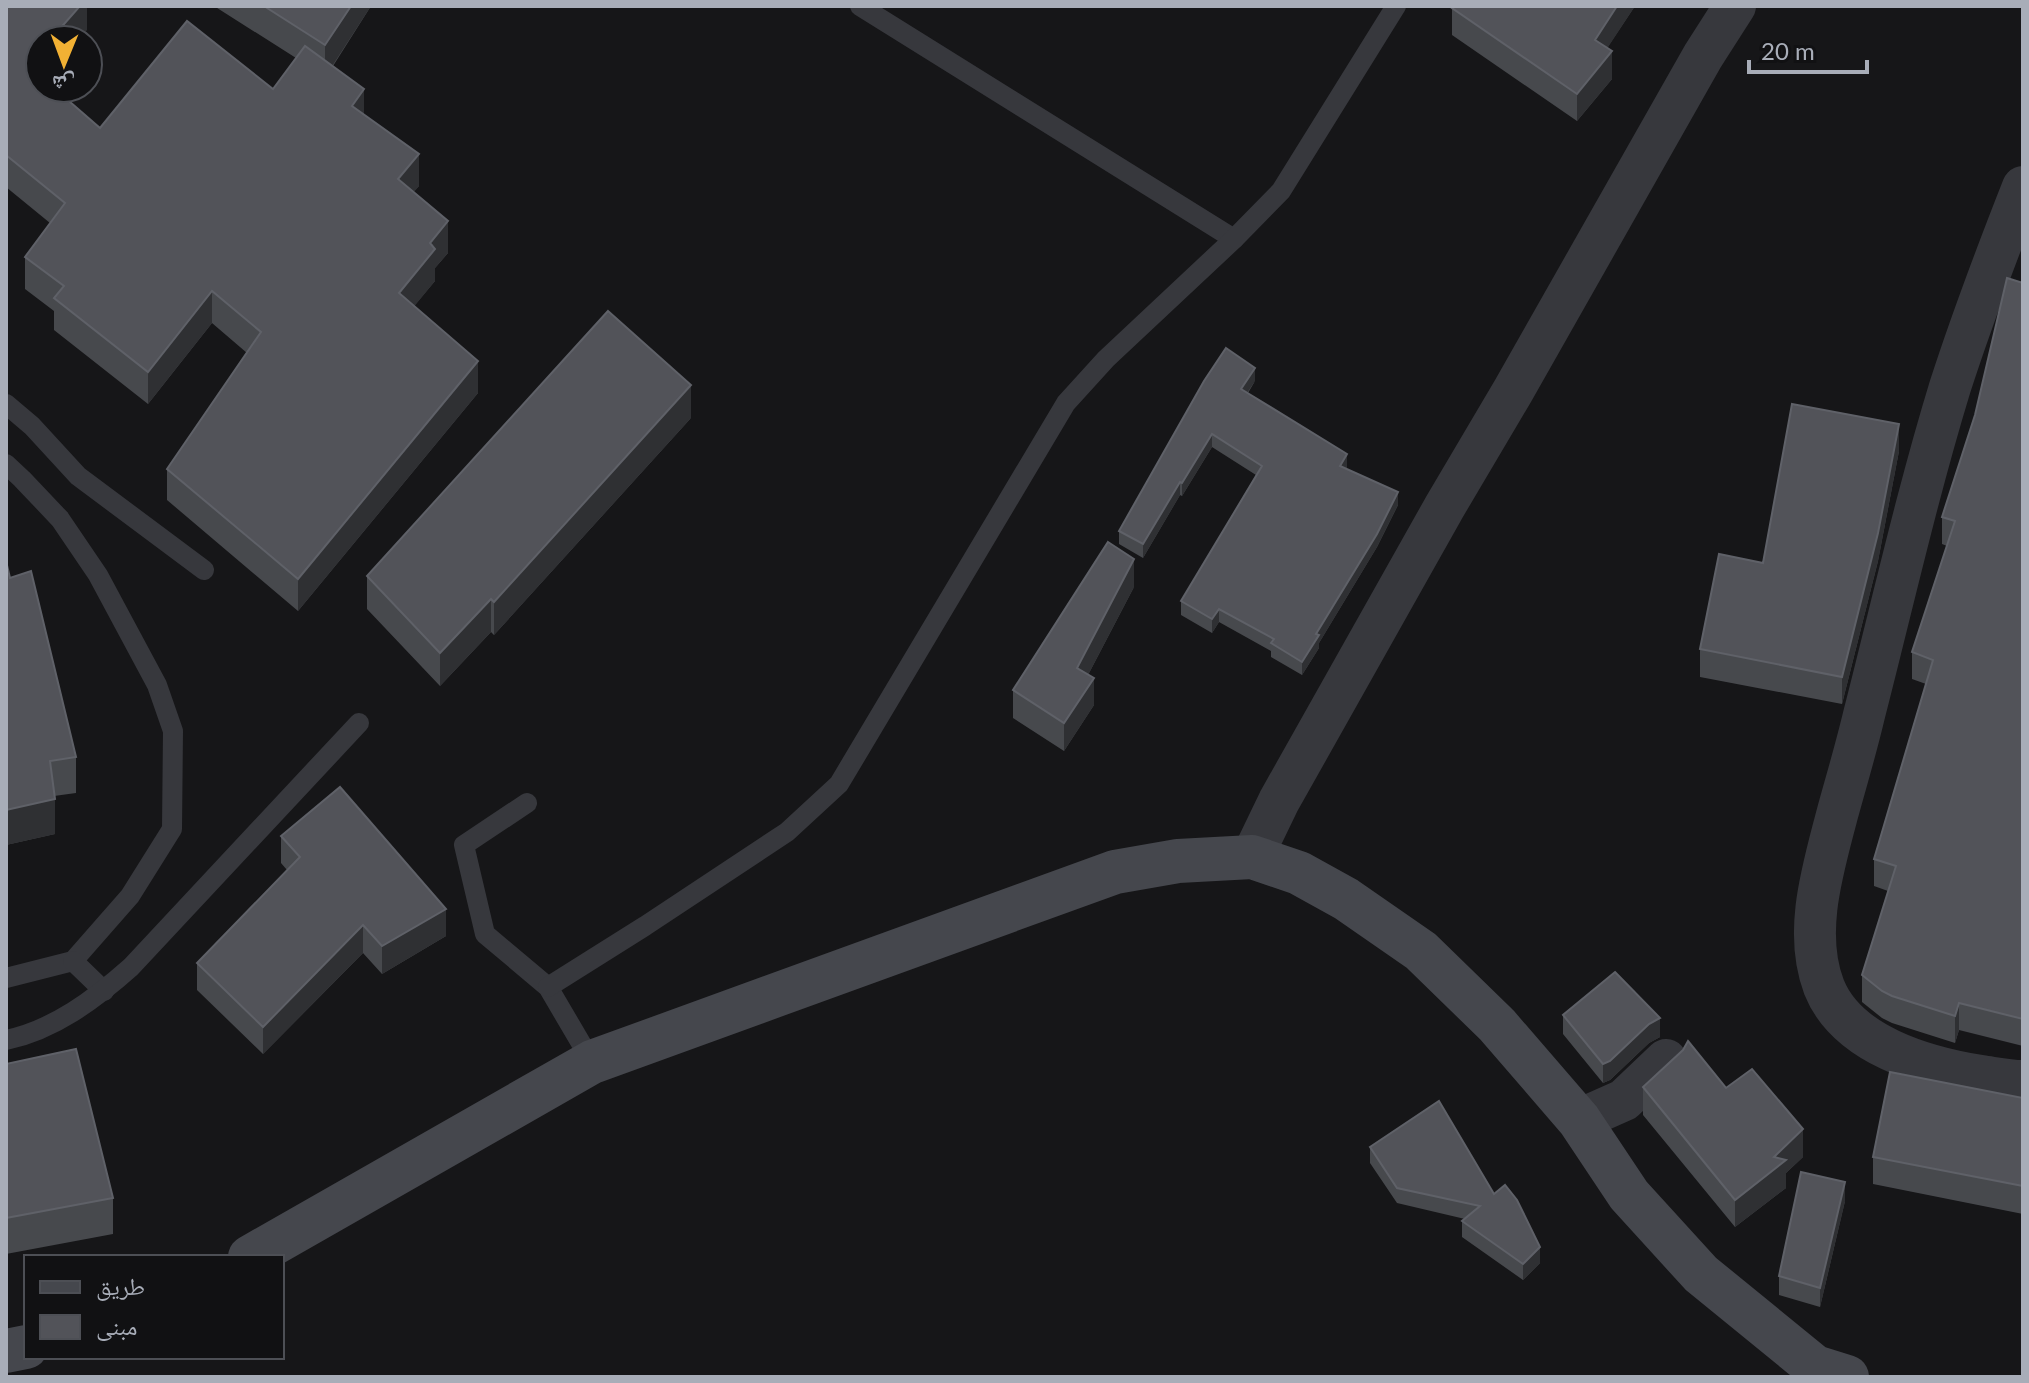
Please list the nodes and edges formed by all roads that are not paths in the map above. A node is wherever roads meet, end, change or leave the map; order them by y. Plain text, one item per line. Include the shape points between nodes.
1 (860, 6) edge
2 (1396, 6) edge
3 (1735, 6) edge
4 (2023, 187) edge
5 (1234, 239) junction
6 (6, 404) edge
7 (6, 464) edge
8 (204, 570) dead end
9 (359, 723) dead end
10 (527, 803) dead end
11 (1252, 857) junction
12 (73, 961) junction
13 (6, 978) edge
14 (548, 987) junction
15 (104, 991) junction
16 (6, 1040) edge
17 (1666, 1060) dead end
18 (592, 1062) junction
19 (2023, 1081) edge
20 (1579, 1120) junction
21 (254, 1255) edge
22 (1847, 1377) edge

1 - 5 lane
2 - 5 lane via 1281,191
3 - 11 street via 1445,506
4 - 19 street via 1950,388 1821,876 1815,922 1824,986 1836,1010 1859,1030 1916,1062
5 - 14 lane via 1066,403 839,784 787,832
6 - 8 lane via 78,476
7 - 12 lane via 60,519 98,575 157,685 173,731 172,829 130,896
9 - 15 lane
10 - 14 lane via 464,845 485,934
11 - 18 main road via 1178,861 1115,872
11 - 20 main road via 1299,873 1346,899 1421,951 1497,1025
12 - 13 lane
12 - 15 lane
14 - 18 lane
15 - 16 lane via 56,1022
17 - 20 street via 1624,1100
18 - 21 main road
20 - 22 main road via 1629,1195 1701,1274 1815,1367

